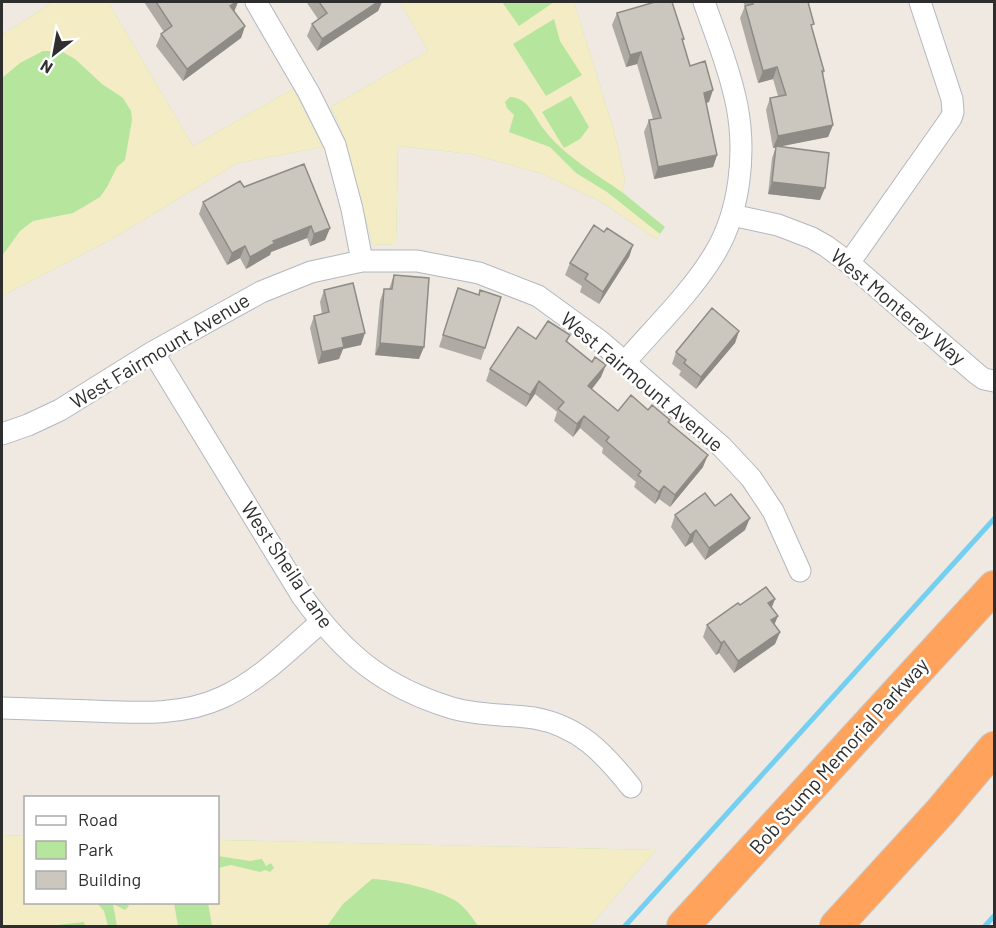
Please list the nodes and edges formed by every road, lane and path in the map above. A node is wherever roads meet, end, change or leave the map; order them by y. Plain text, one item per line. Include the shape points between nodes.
1 (256, 2) edge
2 (704, 2) edge
3 (920, 2) edge
4 (732, 215) junction
5 (362, 261) junction
6 (849, 263) junction
7 (153, 352) junction
8 (625, 362) junction
9 (994, 381) edge
10 (2, 434) edge
11 (800, 571) dead end
12 (992, 588) edge
13 (321, 622) junction
14 (2, 708) edge
15 (994, 748) edge
16 (994, 763) edge
17 (631, 787) dead end
18 (941, 811) junction
19 (683, 927) edge
20 (836, 927) edge

1 - 5 street via 336,145
2 - 4 street via 737,106 740,159
3 - 6 street via 953,112
4 - 6 street, West Monterey Way via 795,231
4 - 8 street via 704,269
5 - 7 street, West Fairmount Avenue via 311,272 261,292
5 - 8 street, West Fairmount Avenue via 417,261 479,273 538,296
6 - 9 street, West Monterey Way via 977,374
7 - 10 street, West Fairmount Avenue via 60,410
7 - 13 street, West Sheila Lane
8 - 11 street, West Fairmount Avenue via 722,447 751,478 773,511
12 - 19 highway, Bob Stump Memorial Parkway
13 - 14 street via 254,678 224,697 199,705 170,712 135,713
13 - 17 street, West Sheila Lane via 349,652 381,676 415,694 454,709 534,718 576,733 609,759
15 - 18 highway
16 - 18 highway
18 - 20 highway

